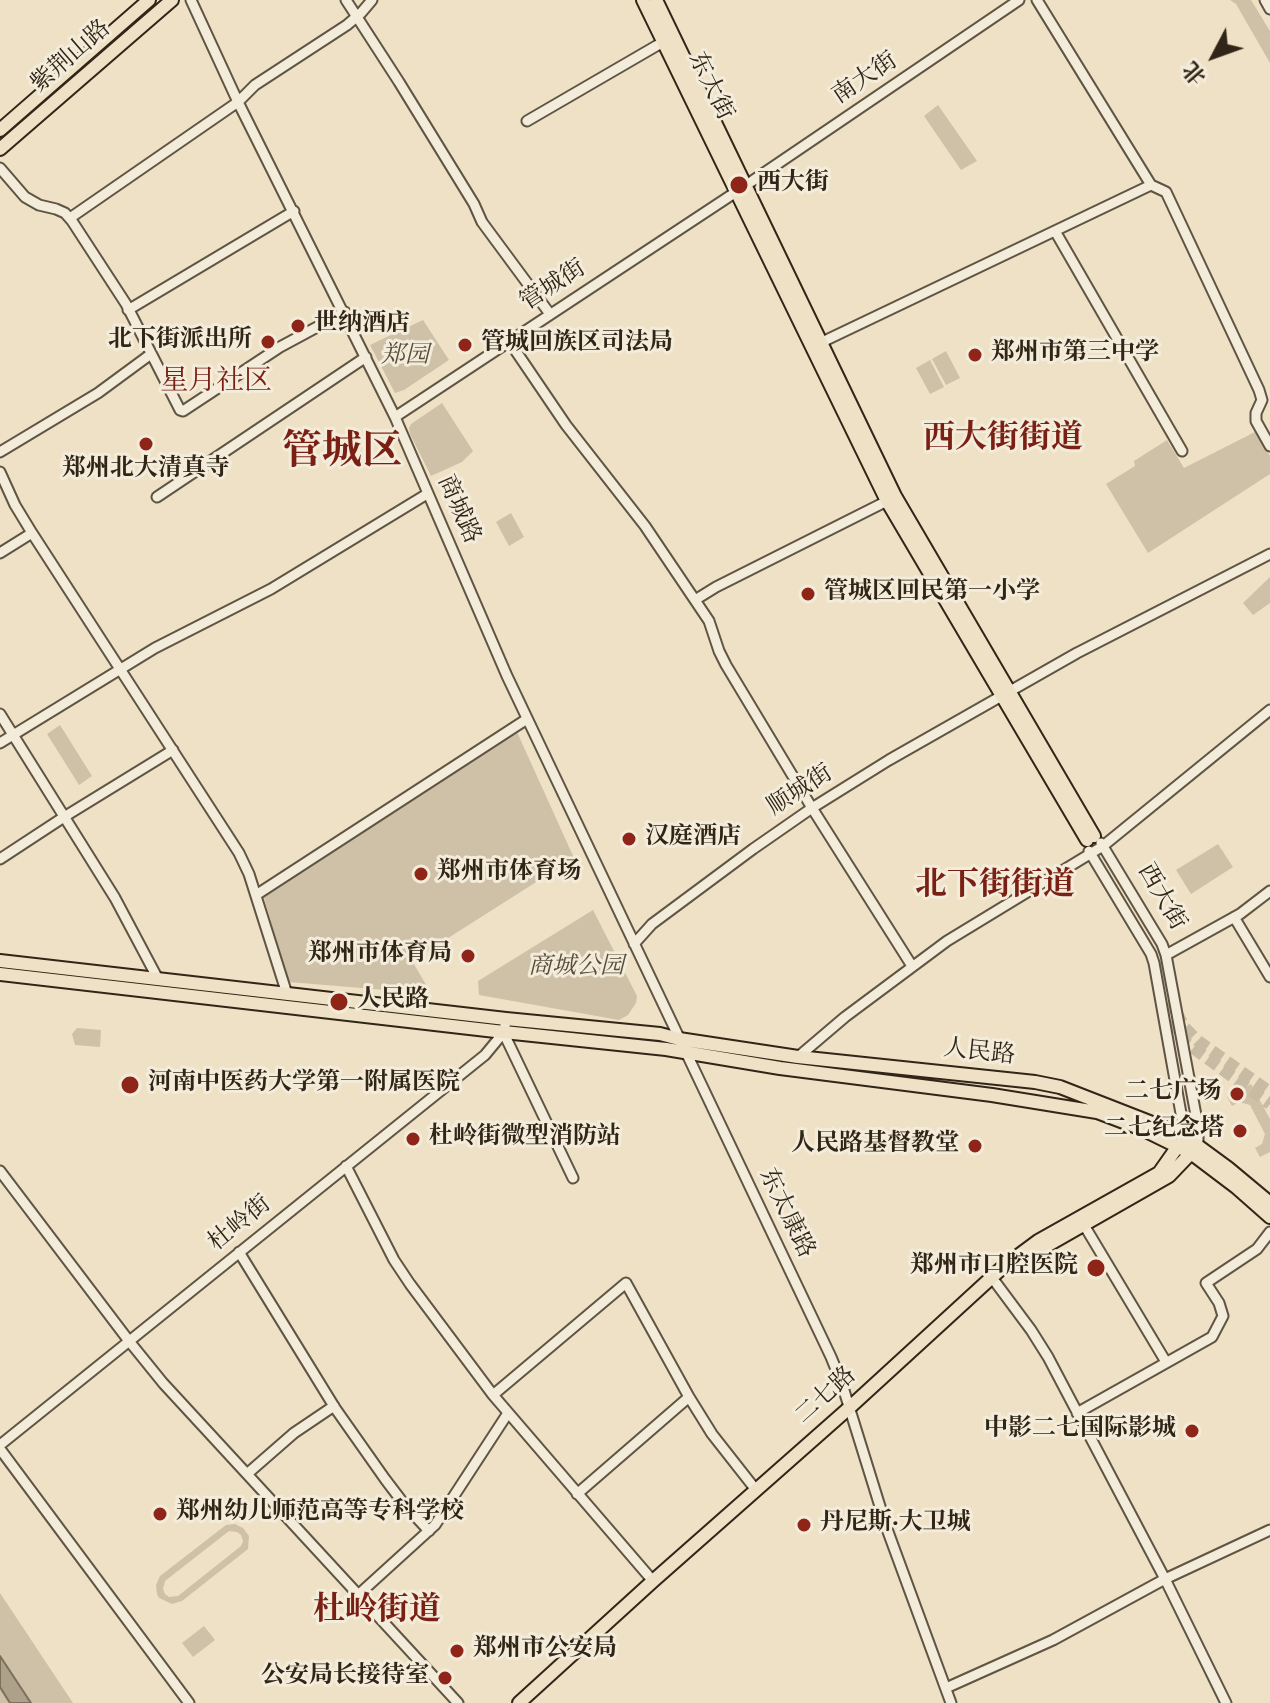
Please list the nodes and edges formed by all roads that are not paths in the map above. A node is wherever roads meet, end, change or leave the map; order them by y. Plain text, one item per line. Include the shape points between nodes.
1 (149, 0) edge
2 (172, 0) edge
3 (191, 0) edge
4 (346, 0) edge
5 (372, 0) edge
6 (643, 0) edge
7 (656, 0) edge
8 (1019, 0) edge
9 (1037, 0) edge
10 (1265, 0) edge
11 (1270, 9) edge
12 (357, 17) junction
13 (663, 42) junction
14 (238, 102) junction
15 (527, 121) dead end
16 (0, 130) edge
17 (0, 149) edge
18 (0, 168) edge
19 (1151, 185) junction
20 (740, 189) junction
21 (294, 211) junction
22 (70, 218) junction
23 (1055, 231) junction
24 (128, 310) junction
25 (345, 312) junction
26 (550, 314) junction
27 (509, 341) junction
28 (820, 343) junction
29 (151, 354) junction
30 (366, 357) junction
31 (395, 417) junction
32 (1270, 446) edge
33 (1182, 451) dead end
34 (0, 452) edge
35 (0, 472) edge
36 (427, 494) junction
37 (157, 497) dead end
38 (887, 501) junction
39 (32, 533) junction
40 (0, 553) edge
41 (1270, 554) edge
42 (695, 600) junction
43 (121, 669) junction
44 (1004, 693) junction
45 (1270, 710) edge
46 (0, 714) edge
47 (527, 719) junction
48 (13, 735) junction
49 (0, 743) edge
50 (173, 750) junction
51 (812, 808) junction
52 (64, 817) junction
53 (1094, 845) junction
54 (0, 859) edge
55 (1270, 891) edge
56 (256, 895) junction
57 (1234, 917) junction
58 (634, 944) junction
59 (1166, 955) junction
60 (0, 961) edge
61 (912, 966) junction
62 (0, 974) edge
63 (1270, 977) edge
64 (158, 979) junction
65 (287, 994) junction
66 (505, 1026) junction
67 (679, 1039) junction
68 (685, 1053) junction
69 (798, 1057) junction
70 (1180, 1140) junction
71 (1194, 1149) junction
72 (346, 1166) junction
73 (0, 1171) edge
74 (573, 1178) dead end
75 (1268, 1200) edge
76 (1270, 1217) edge
77 (1084, 1225) junction
78 (1270, 1232) edge
79 (239, 1252) junction
80 (996, 1283) junction
81 (129, 1341) junction
82 (1166, 1362) junction
83 (493, 1395) junction
84 (689, 1397) junction
85 (334, 1406) junction
86 (850, 1411) junction
87 (508, 1413) junction
88 (1077, 1413) junction
89 (0, 1447) edge
90 (247, 1474) junction
91 (756, 1490) junction
92 (577, 1494) junction
93 (1270, 1530) edge
94 (429, 1531) junction
95 (1165, 1579) junction
96 (653, 1581) junction
97 (358, 1595) junction
98 (946, 1688) junction
99 (1223, 1702) edge
100 (189, 1703) edge
101 (458, 1703) edge
102 (519, 1703) edge
103 (529, 1703) edge
104 (951, 1703) edge

1 - 16 main road, 紫荆山路
2 - 17 main road, 紫荆山路
3 - 14 street, 商城路
4 - 12 street
5 - 12 street
6 - 13 main road, 东大街
7 - 20 main road, 东大街
8 - 20 street, 南大街
9 - 19 street
10 - 11 street
12 - 14 street
12 - 26 street via 482,222
13 - 15 street
13 - 20 main road, 东大街
14 - 21 street, 商城路
14 - 22 street
18 - 22 street via 25,197
19 - 23 street
19 - 32 street via 1166,192 1259,390 1256,421
20 - 26 street, 管城街
20 - 28 main road, 西大街
20 - 38 main road, 西大街
21 - 24 street
21 - 25 street, 商城路
22 - 24 street
23 - 28 street
23 - 33 street
24 - 29 street
25 - 29 street via 280,347 183,411
25 - 30 street, 商城路
26 - 27 street, 管城街
27 - 31 street, 管城街
27 - 42 street
28 - 44 main road, 西大街 via 895,496
29 - 34 street
30 - 31 street, 商城路
30 - 37 street
31 - 36 street, 商城路
35 - 39 street
36 - 43 street via 271,589
36 - 47 street, 商城路
38 - 42 street
38 - 44 main road, 西大街
39 - 40 street
39 - 43 street
41 - 44 street, 顺城街
42 - 51 street via 726,665
43 - 48 street
43 - 50 street
44 - 51 street, 顺城街
44 - 53 main road, 西大街
45 - 53 street
46 - 48 street
47 - 56 street
47 - 58 street, 商城路
48 - 49 street
48 - 52 street
50 - 52 street
50 - 56 street via 227,832
51 - 58 street, 顺城街 via 652,924
51 - 61 street
52 - 54 street
52 - 64 street
53 - 59 street, 西大街
53 - 61 street
53 - 70 street, 西大街 via 1154,963 1182,1119
55 - 57 street
56 - 65 street
57 - 59 street
57 - 63 street
58 - 67 street, 商城路
59 - 71 street, 西大街 via 1198,1126
60 - 64 main road, 人民路
61 - 69 street
62 - 66 main road, 人民路
64 - 65 main road, 人民路
65 - 66 main road, 人民路
66 - 67 main road, 人民路
66 - 68 main road, 人民路
66 - 72 street, 杜岭街 via 485,1055
66 - 74 street
67 - 68 street, 东太康路
67 - 69 main road, 人民路
68 - 70 main road, 人民路 via 1097,1112
68 - 86 street, 东太康路 via 831,1357
69 - 70 main road, 人民路 via 1048,1084
70 - 71 main road
70 - 86 main road, 二七路 via 1159,1173 1017,1255
71 - 75 main road
71 - 76 main road
71 - 77 main road, 二七路 via 1169,1176
72 - 79 street, 杜岭街
72 - 83 street via 394,1260
73 - 81 street
77 - 80 main road, 二七路
77 - 82 street
78 - 82 street via 1257,1249 1206,1283 1223,1316 1212,1337
79 - 81 street, 杜岭街
79 - 85 street
80 - 86 main road, 二七路
80 - 88 street via 1038,1340
81 - 89 street, 杜岭街
81 - 90 street
82 - 88 street
83 - 84 street via 626,1283
83 - 87 street
84 - 91 street
84 - 92 street
85 - 90 street
85 - 94 street
86 - 91 main road, 二七路
86 - 98 street, 东太康路
86 - 103 main road, 二七路
87 - 92 street
87 - 94 street
88 - 95 street
89 - 100 street
90 - 97 street
91 - 96 main road, 二七路
92 - 96 street
93 - 95 street
94 - 97 street
95 - 98 street via 1053,1640
95 - 99 street
96 - 102 main road, 二七路
97 - 101 street
98 - 104 street, 东太康路

